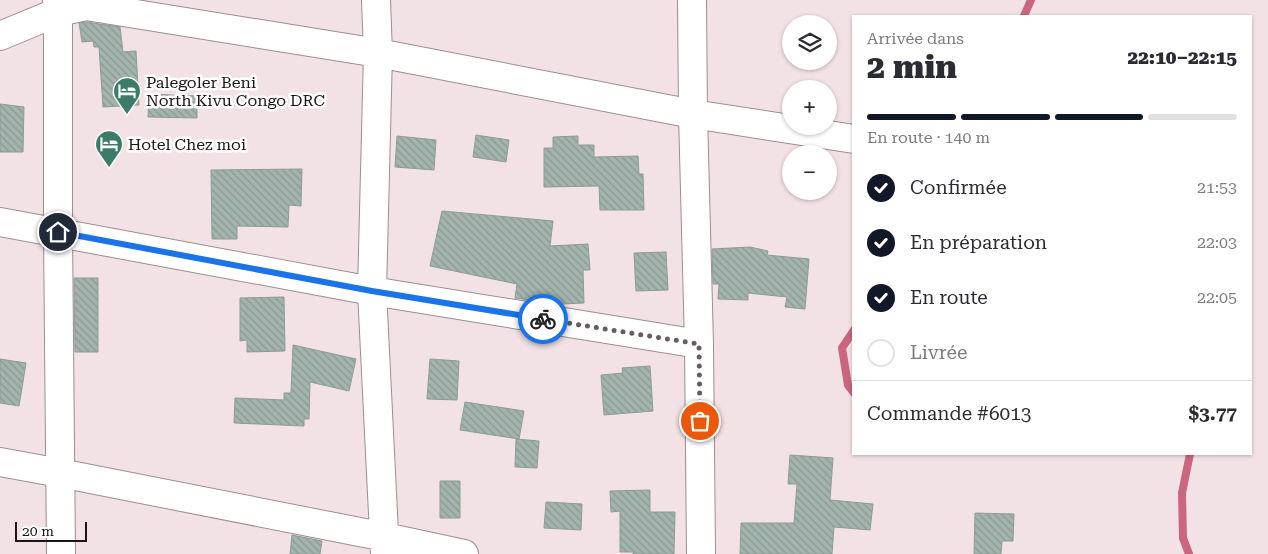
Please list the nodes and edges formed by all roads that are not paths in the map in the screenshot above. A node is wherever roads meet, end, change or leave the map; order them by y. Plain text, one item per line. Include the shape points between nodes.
1 (376, 0) edge
2 (692, 0) edge
3 (58, 6) edge
4 (0, 36) edge
5 (378, 53) junction
6 (693, 114) junction
7 (852, 139) edge
8 (0, 222) edge
9 (58, 232) junction
10 (372, 291) junction
11 (699, 344) junction
12 (0, 462) edge
13 (60, 473) junction
14 (385, 545) edge
15 (61, 554) edge
16 (464, 554) edge
17 (701, 554) edge

1 - 5 street
2 - 6 street
3 - 4 street
3 - 5 street via 86,6
3 - 9 street
5 - 6 street
5 - 10 street
6 - 7 street
6 - 11 street
8 - 9 street
9 - 10 street
9 - 13 street
10 - 11 street
10 - 14 street
11 - 17 street
12 - 13 street
13 - 14 street
13 - 15 street
14 - 16 street

